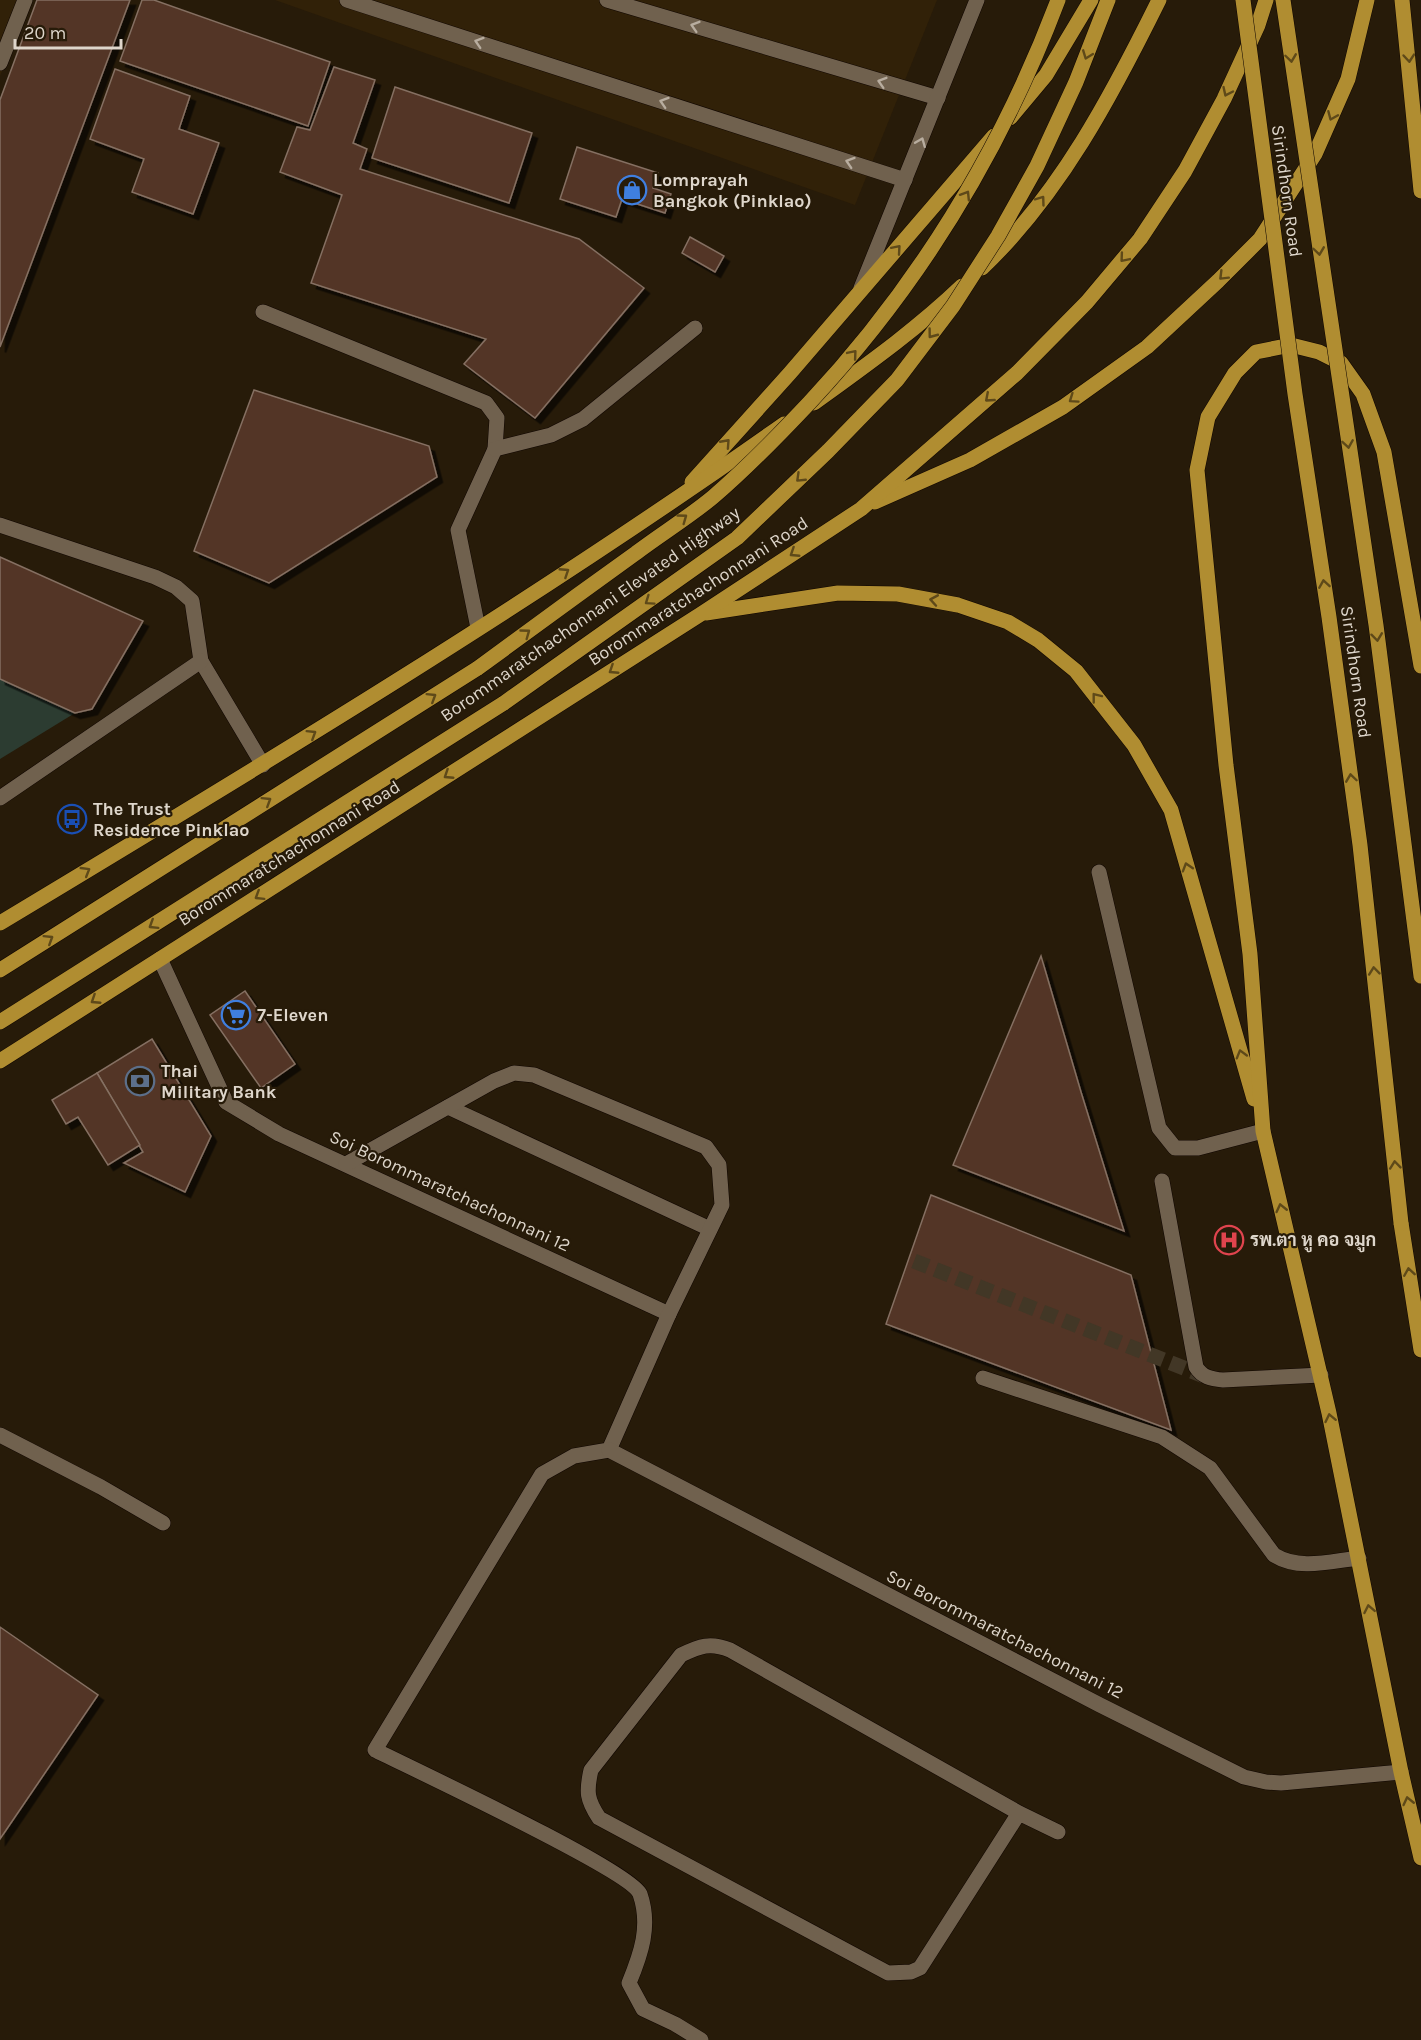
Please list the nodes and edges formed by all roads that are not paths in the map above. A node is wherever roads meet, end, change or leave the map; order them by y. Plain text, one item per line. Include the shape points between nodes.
1 (25, 0) edge
2 (347, 0) edge
3 (607, 0) edge
4 (977, 0) edge
5 (1058, 0) edge
6 (1091, 0) edge
7 (1108, 0) edge
8 (1159, 0) edge
9 (1243, 0) edge
10 (1266, 0) edge
11 (1283, 0) edge
12 (1367, 0) edge
13 (1402, 0) edge
14 (0, 63) edge
15 (938, 99) junction
16 (905, 180) junction
17 (1421, 192) edge
18 (859, 294) junction
19 (263, 312) dead end
20 (695, 328) dead end
21 (495, 449) junction
22 (673, 502) junction
23 (861, 509) junction
24 (0, 525) edge
25 (701, 614) junction
26 (478, 628) junction
27 (201, 661) junction
28 (1421, 666) edge
29 (263, 765) junction
30 (0, 798) edge
31 (1099, 872) dead end
32 (0, 923) edge
33 (159, 959) junction
34 (0, 970) edge
35 (1421, 976) edge
36 (0, 1022) edge
37 (0, 1061) edge
38 (448, 1107) junction
39 (1263, 1131) junction
40 (346, 1164) junction
41 (1162, 1181) dead end
42 (710, 1229) junction
43 (669, 1314) junction
44 (1421, 1350) edge
45 (1321, 1375) junction
46 (983, 1378) dead end
47 (0, 1435) edge
48 (609, 1450) junction
49 (163, 1523) dead end
50 (1359, 1558) junction
51 (1401, 1772) junction
52 (1019, 1813) junction
53 (1059, 1832) dead end
54 (1421, 1857) edge
55 (701, 2040) edge

1 - 14 street
16 -> 2 street
15 -> 3 street
4 - 15 street
34 -> 5 main road, Borommaratchachonnani Elevated Highway, bridge via 478,668 712,498 835,375 931,251 980,172
18 -> 6 main road via 1046,75
7 -> 36 main road, Borommaratchachonnani Elevated Highway, bridge via 1037,166 953,306 897,380 737,538 504,703
22 -> 8 main road via 870,363 938,310 992,258 1085,138
44 -> 9 main road, Sirindhorn Road, bridge via 1401,1223 1360,845
10 -> 23 main road, Borommaratchachonnani Road via 1224,99 1185,171 1140,239 1087,302 1017,373
11 -> 35 main road, bridge via 1376,625
12 -> 23 main road via 1348,79 1315,154 1260,239 1147,347 1063,406 970,460
13 -> 17 main road
16 -> 15 street
16 - 18 street
22 -> 18 main road
19 - 21 street via 486,404 497,418
20 - 21 street via 583,419 551,435
21 - 26 street via 459,530
26 -> 22 main road
23 -> 25 main road, Borommaratchachonnani Road
24 - 27 street via 176,587 192,601
25 -> 33 main road, Borommaratchachonnani Road
39 -> 25 main road via 1171,810 1134,745 1076,671 1008,622 958,605 898,594 838,593
29 -> 26 main road
27 - 29 street
27 - 30 street
28 - 39 main road via 1384,452 1364,393 1341,363 1319,352 1292,345 1256,352 1235,373 1208,417 1197,470 1226,765 1250,954
32 -> 29 main road
31 - 39 street via 1159,1128 1175,1148 1198,1148
33 -> 37 main road, Borommaratchachonnani Road
33 - 40 street, Soi Borommaratchachonnani 12 via 226,1102 279,1134
38 - 40 street
38 - 42 street
38 - 42 street via 514,1073 534,1076 706,1147 718,1165 721,1184 722,1205
45 -> 39 main road
40 - 43 street, Soi Borommaratchachonnani 12
41 - 45 street via 1200,1373 1223,1380
42 - 43 street
43 - 48 street
50 -> 45 main road
46 - 50 street via 1161,1437 1210,1468 1275,1555 1285,1562 1303,1565
47 - 49 street
48 - 51 street, Soi Borommaratchachonnani 12 via 1244,1777 1281,1783
48 - 55 street via 574,1455 542,1474 375,1750 566,1845 639,1892 646,1925 641,1953 629,1983 643,2009
51 -> 50 main road
54 -> 51 main road
52 - 52 street via 716,1645 698,1647 681,1655 591,1770 587,1788 590,1805 599,1818 888,1973 920,1968
52 - 53 street

